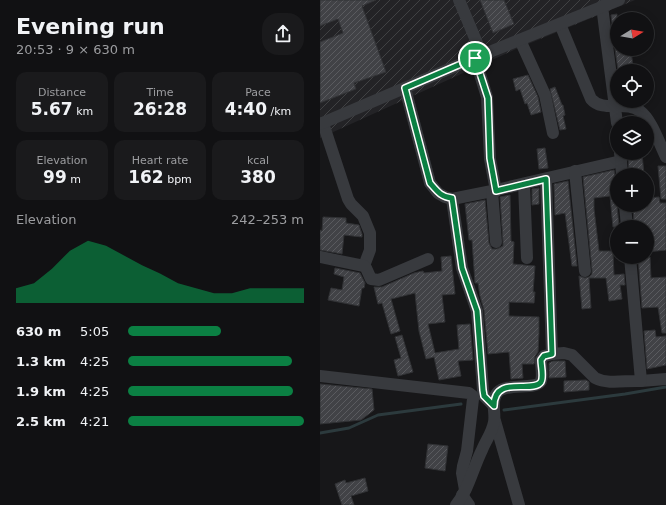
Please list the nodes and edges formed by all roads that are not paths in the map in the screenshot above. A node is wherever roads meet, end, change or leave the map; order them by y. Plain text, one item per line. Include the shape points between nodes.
1 (459, 0) edge
2 (619, 0) edge
3 (602, 6) junction
4 (560, 24) junction
5 (520, 40) junction
6 (478, 57) junction
7 (610, 68) edge
8 (405, 88) junction
9 (610, 106) edge
10 (635, 108) edge
11 (321, 124) edge
12 (553, 133) dead end
13 (666, 156) edge
14 (610, 160) edge
15 (575, 171) junction
16 (546, 179) junction
17 (524, 184) junction
18 (494, 191) junction
19 (452, 198) junction
20 (496, 242) dead end
21 (320, 256) edge
22 (527, 258) dead end
23 (428, 259) dead end
24 (631, 264) edge
25 (364, 266) junction
26 (586, 271) dead end
27 (552, 354) junction
28 (320, 376) edge
29 (666, 379) edge
30 (641, 381) junction
31 (494, 406) junction
32 (495, 420) junction
33 (464, 492) junction
34 (456, 505) edge
35 (469, 505) edge
36 (519, 505) edge

1 - 6 street
2 - 3 street
3 - 4 street
3 - 7 street
4 - 5 street
4 - 9 street via 591,99 595,104
5 - 6 street
5 - 12 street via 544,95
6 - 8 street
6 - 18 street via 488,98
8 - 11 street
8 - 19 street via 430,183 438,193
10 - 13 street via 648,118
11 - 25 street via 348,199 363,216 370,233 370,250
14 - 15 street
15 - 16 street
15 - 26 street
16 - 17 street
16 - 27 street
17 - 18 street
17 - 22 street
18 - 19 street
18 - 20 street
19 - 31 street via 462,268 477,311 484,396
21 - 25 street
23 - 25 street via 379,280 371,279
24 - 30 street
27 - 30 street via 572,355 599,380
27 - 31 street via 544,356 541,360 542,380 539,384 500,390 494,398
28 - 33 street via 469,392 473,399 462,473
29 - 30 street
31 - 32 street
32 - 33 street
32 - 36 street
33 - 34 street
33 - 35 street

